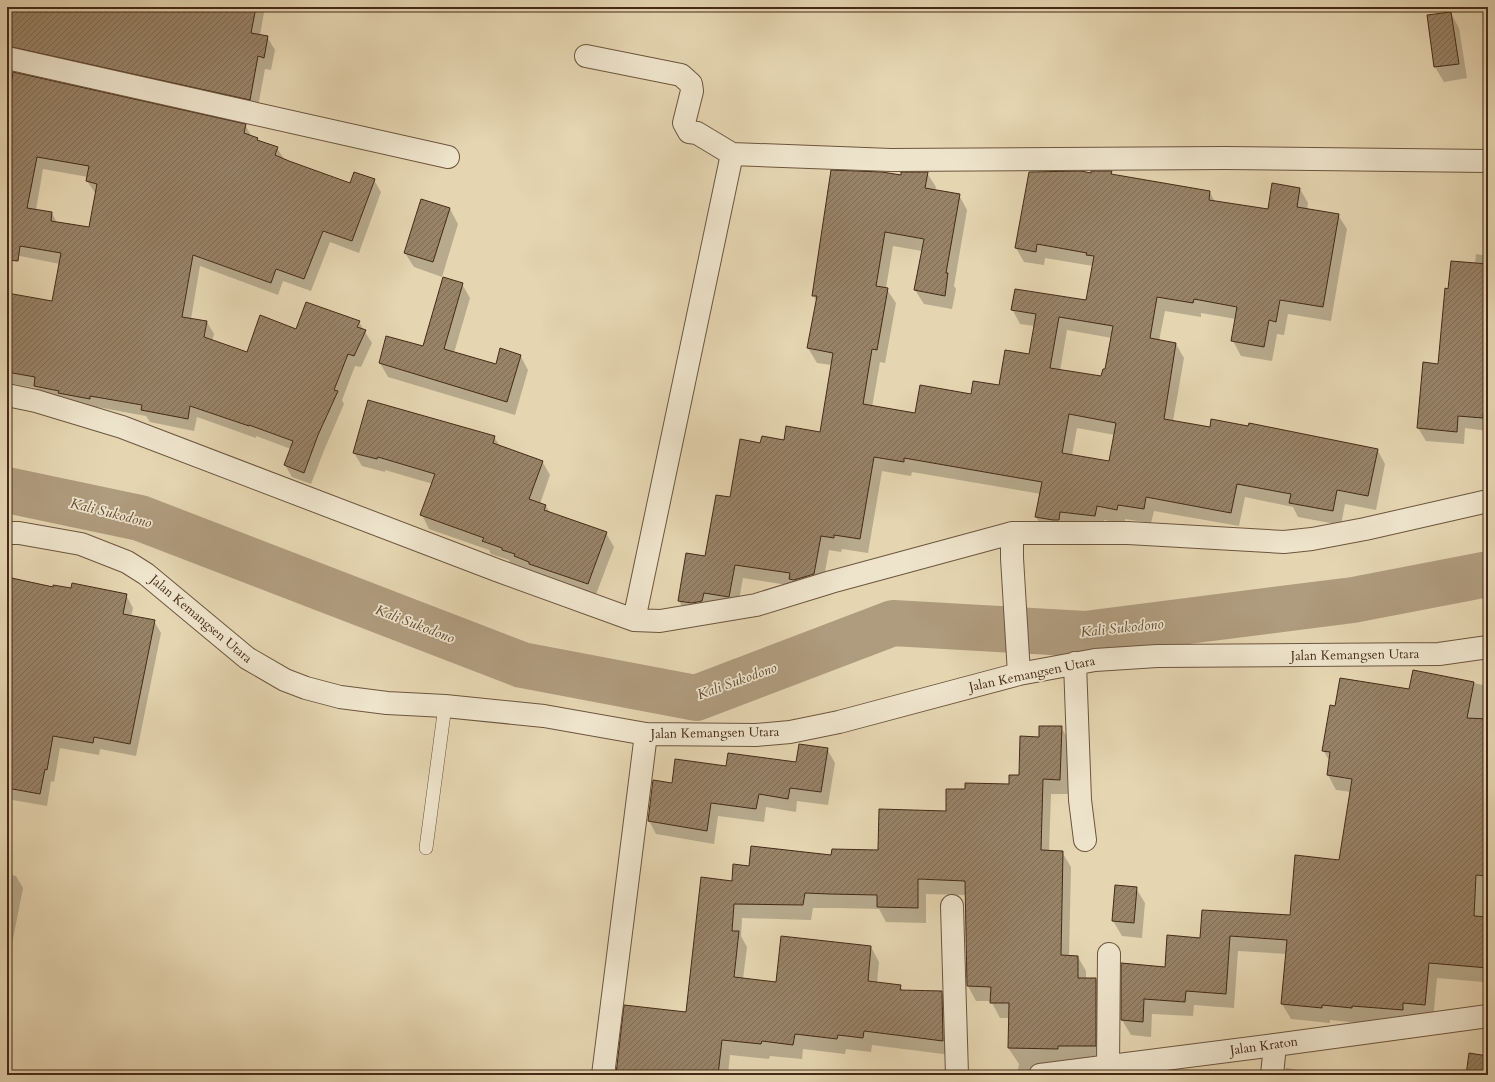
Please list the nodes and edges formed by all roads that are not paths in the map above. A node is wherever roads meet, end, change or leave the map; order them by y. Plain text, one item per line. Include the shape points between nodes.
1 (586, 56) dead end
2 (7, 58) edge
3 (732, 154) junction
4 (448, 158) dead end
5 (1488, 161) edge
6 (7, 395) edge
7 (1488, 501) edge
8 (7, 533) edge
9 (1012, 533) junction
10 (634, 620) junction
11 (1488, 647) edge
12 (1074, 663) junction
13 (1019, 674) junction
14 (445, 706) junction
15 (646, 734) junction
16 (1085, 840) dead end
17 (426, 848) dead end
18 (952, 906) dead end
19 (1109, 954) dead end
20 (1488, 1016) edge
21 (1275, 1045) junction
22 (1108, 1066) junction
23 (603, 1075) edge
24 (957, 1075) edge
25 (1040, 1075) edge
26 (1272, 1075) edge

1 - 3 street via 681,75 689,81 692,90 684,123 686,128
2 - 4 street
3 - 5 street via 891,160 1225,158
3 - 10 street
6 - 10 street via 122,427
7 - 9 street via 1312,539 1284,542 1128,533
8 - 14 street, Jalan Kemangsen Utara via 81,544 127,562 146,574 247,658 285,680 340,697
9 - 10 street via 756,605 660,621
9 - 13 street
11 - 12 street, Jalan Kemangsen Utara via 1439,654 1157,656
12 - 13 street, Jalan Kemangsen Utara
12 - 16 street via 1080,800
13 - 15 street, Jalan Kemangsen Utara via 839,722 790,732 756,735
14 - 15 street, Jalan Kemangsen Utara via 544,716
14 - 17 lane
15 - 23 street
18 - 24 street
19 - 22 street
20 - 21 street, Jalan Kraton
21 - 22 street, Jalan Kraton
21 - 26 street
22 - 25 street, Jalan Kraton

